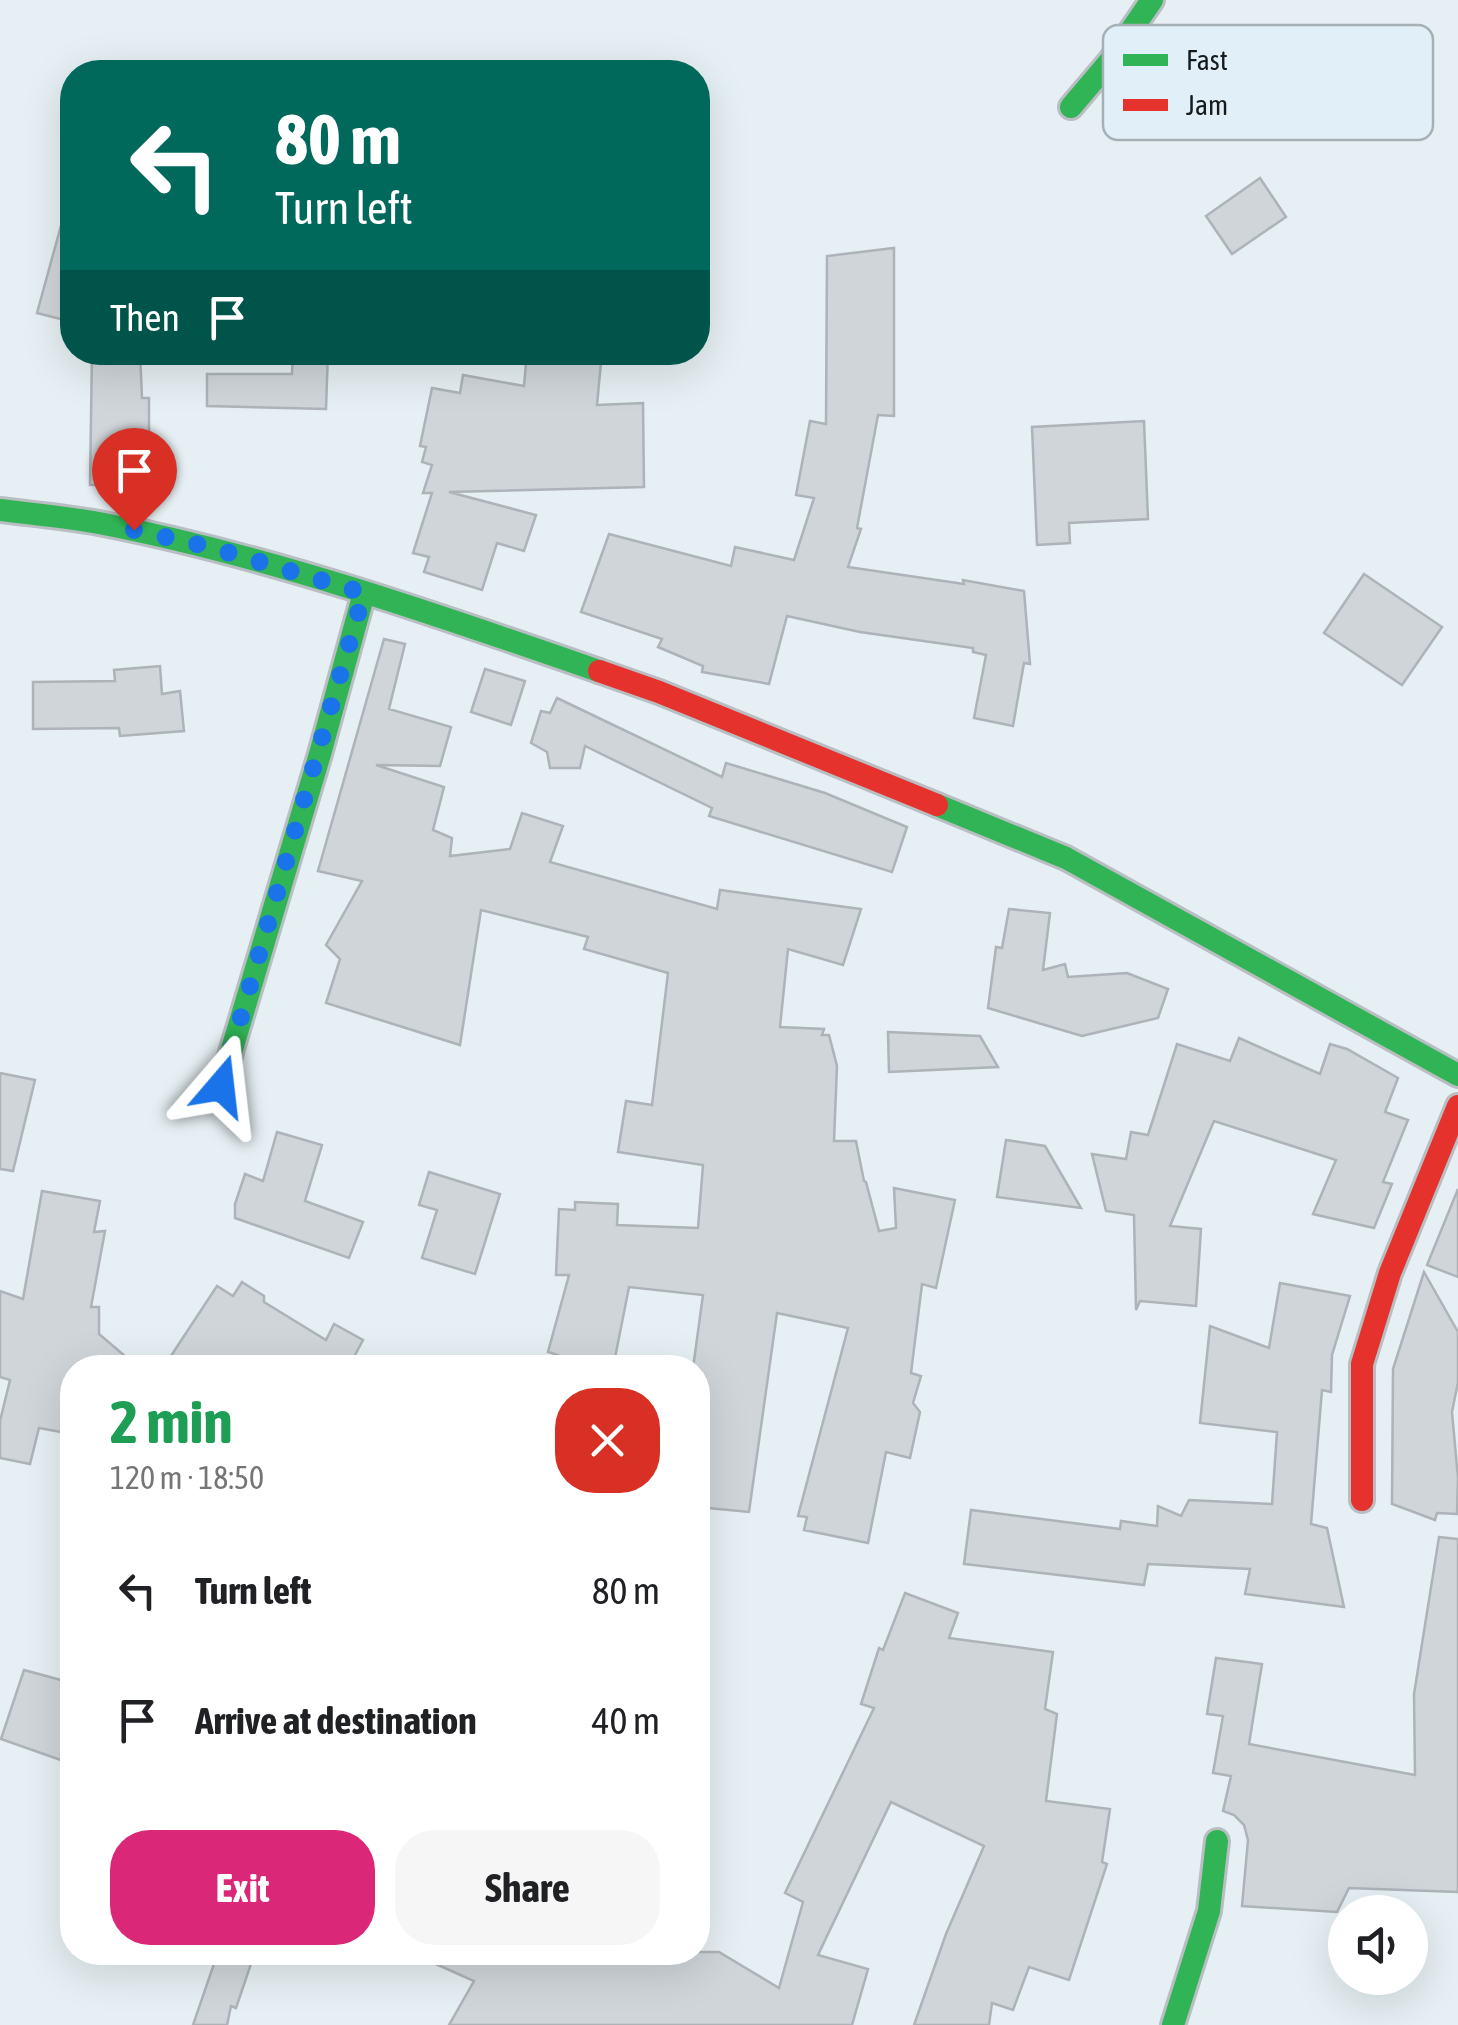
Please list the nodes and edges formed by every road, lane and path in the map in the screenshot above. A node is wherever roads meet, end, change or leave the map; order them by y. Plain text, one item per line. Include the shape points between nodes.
1 (1152, 0) edge
2 (1135, 25) edge
3 (1103, 69) edge
4 (1071, 107) dead end
5 (0, 510) edge
6 (364, 593) junction
7 (1458, 1075) edge
8 (221, 1086) dead end
9 (1458, 1106) edge
10 (1362, 1500) dead end
11 (1217, 1841) dead end
12 (1173, 2025) edge

1 - 2 street
3 - 4 street
5 - 6 street via 210,547
6 - 7 street via 659,692 1066,858
6 - 8 street
9 - 10 street via 1390,1273 1362,1364
11 - 12 street via 1212,1896

